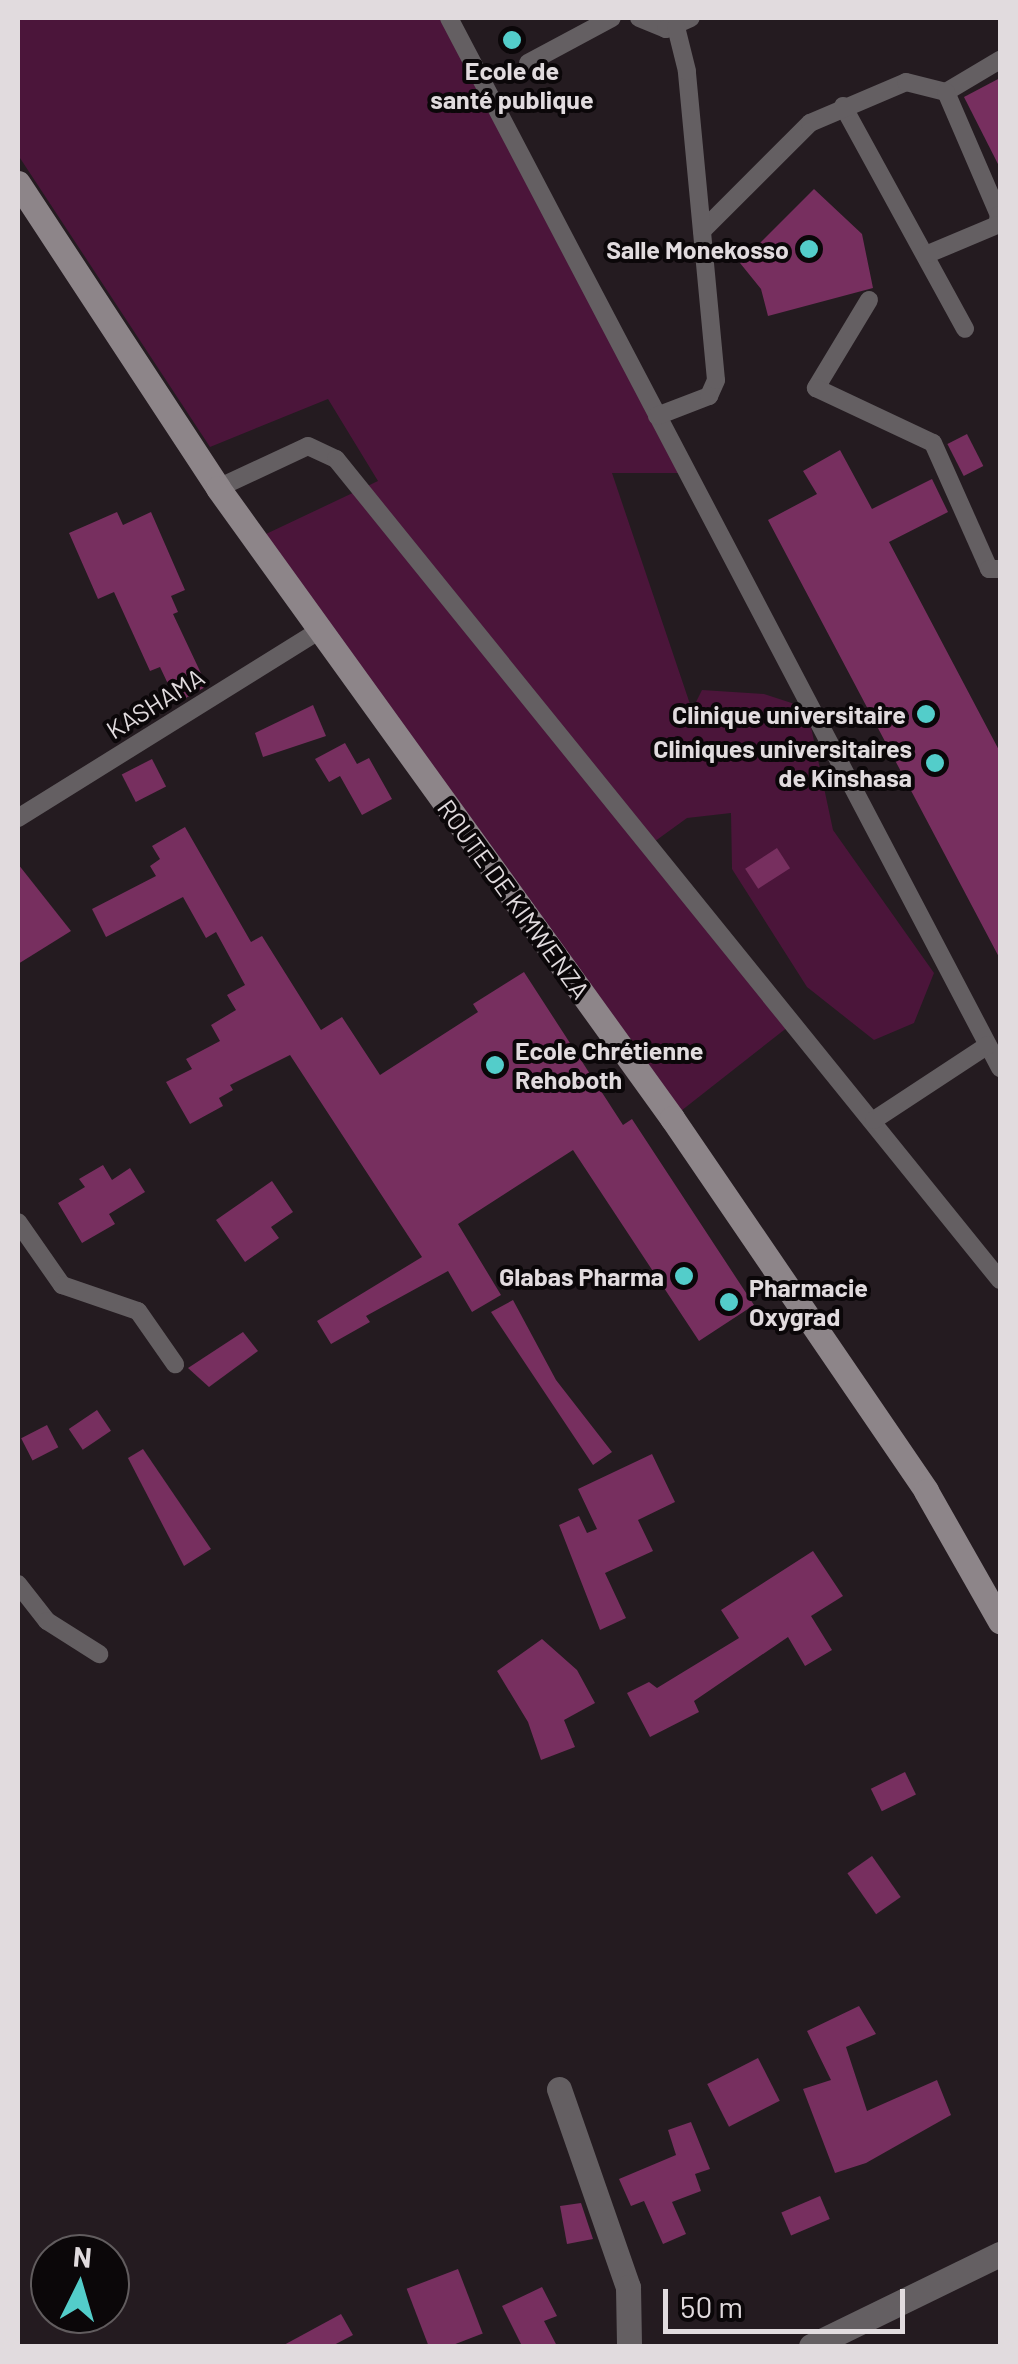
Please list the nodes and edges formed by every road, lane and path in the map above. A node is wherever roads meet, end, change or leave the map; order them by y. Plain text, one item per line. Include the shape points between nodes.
1 (449, 18) edge
2 (612, 18) edge
3 (638, 18) edge
4 (684, 22) edge
5 (1000, 60) edge
6 (528, 63) dead end
7 (946, 92) junction
8 (843, 106) junction
9 (20, 191) edge
10 (702, 231) junction
11 (928, 254) junction
12 (869, 300) dead end
13 (965, 330) dead end
14 (657, 416) junction
15 (218, 488) junction
16 (1000, 569) edge
17 (320, 630) junction
18 (18, 818) edge
19 (988, 1045) junction
20 (1000, 1068) edge
21 (874, 1120) junction
22 (18, 1222) edge
23 (1000, 1280) edge
24 (175, 1364) dead end
25 (18, 1584) edge
26 (1000, 1621) edge
27 (99, 1654) dead end
28 (559, 2089) dead end
29 (1000, 2254) edge
30 (629, 2346) edge
31 (811, 2346) edge

1 - 14 lane
2 - 6 lane
3 - 4 lane via 655,27
4 - 10 lane
5 - 7 lane
7 - 8 lane via 906,82
7 - 11 lane via 1000,221
8 - 10 lane via 792,138
8 - 11 lane
9 - 15 street, ROUTE DE KIMWENZA
10 - 14 lane via 715,390
11 - 13 lane
12 - 16 lane via 816,388 933,443 988,569
14 - 19 lane
15 - 17 street, ROUTE DE KIMWENZA
15 - 21 lane via 308,446 336,458 614,810
17 - 18 lane, KASHAMA
17 - 26 street, ROUTE DE KIMWENZA via 672,1118 926,1491
19 - 20 lane
19 - 21 lane
21 - 23 lane
22 - 24 lane via 62,1286 138,1312
25 - 27 lane via 47,1620
28 - 30 street via 628,2288
29 - 31 street

